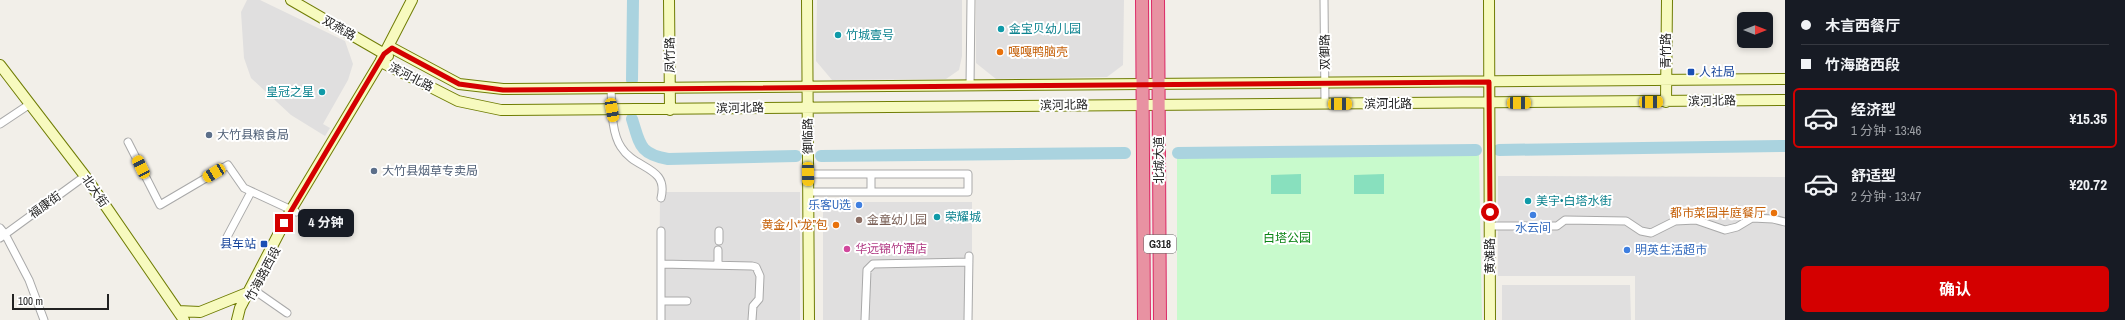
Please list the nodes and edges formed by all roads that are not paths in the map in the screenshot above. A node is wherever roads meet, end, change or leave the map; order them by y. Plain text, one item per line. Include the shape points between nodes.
1 (412, 0) edge
2 (416, 0) edge
3 (669, 0) edge
4 (806, 0) edge
5 (971, 0) edge
6 (1142, 0) edge
7 (1158, 0) edge
8 (1324, 0) edge
9 (1489, 0) edge
10 (1667, 0) edge
11 (294, 1) edge
12 (387, 55) junction
13 (0, 65) edge
14 (1785, 79) edge
15 (1666, 81) junction
16 (1489, 82) junction
17 (1325, 83) junction
18 (1143, 84) junction
19 (1159, 84) junction
20 (970, 86) junction
21 (807, 87) junction
22 (670, 88) junction
23 (613, 89) junction
24 (1785, 100) edge
25 (1666, 102) junction
26 (30, 104) junction
27 (1143, 104) junction
28 (1159, 104) junction
29 (1325, 104) junction
30 (1489, 104) junction
31 (807, 108) junction
32 (613, 110) junction
33 (670, 110) junction
34 (0, 124) edge
35 (128, 142) dead end
36 (808, 173) junction
37 (871, 174) junction
38 (84, 176) junction
39 (251, 192) junction
40 (808, 192) junction
41 (871, 192) junction
42 (661, 198) dead end
43 (293, 211) junction
44 (1785, 222) edge
45 (1490, 226) junction
46 (661, 231) dead end
47 (719, 231) dead end
48 (2, 233) edge
49 (227, 237) dead end
50 (719, 241) dead end
51 (718, 250) dead end
52 (661, 264) junction
53 (718, 264) junction
54 (250, 292) junction
55 (661, 301) junction
56 (687, 301) dead end
57 (178, 311) junction
58 (287, 312) dead end
59 (44, 320) edge
60 (184, 320) edge
61 (237, 320) edge
62 (244, 320) edge
63 (661, 320) edge
64 (752, 320) edge
65 (809, 320) edge
66 (865, 320) edge
67 (968, 320) edge
68 (1144, 320) edge
69 (1160, 320) edge
70 (1490, 320) edge

1 - 12 street, 竹海路西段
2 - 12 street, 竹海路西段
3 - 22 street, 凤竹路
4 - 21 street, 御临路
5 - 20 street
6 - 18 highway, 北城大道 / G318
7 - 19 highway, 北城大道 / G318
8 - 17 street, 双御路
9 - 16 street, 黄滩路
10 - 15 street, 青竹路
11 - 12 street, 双燕路
12 - 23 street, 滨河北路 via 459,84 503,90
12 - 32 street, 滨河北路 via 458,101 501,110
12 - 43 street, 竹海路西段
13 - 26 street, 北大街
14 - 15 street, 滨河北路
15 - 16 street, 滨河北路
15 - 25 street, 青竹路
16 - 17 street, 滨河北路
16 - 30 street, 黄滩路
17 - 19 street, 滨河北路
17 - 29 street, 双御路
18 - 19 street, 滨河北路
18 - 20 street, 滨河北路
18 - 27 highway, 北城大道 / G318
19 - 28 highway, 北城大道 / G318
20 - 21 street, 滨河北路
21 - 22 street, 滨河北路
21 - 31 street, 御临路
22 - 23 street, 滨河北路
22 - 33 street, 凤竹路
23 - 32 street
24 - 25 street, 滨河北路
25 - 30 street, 滨河北路
26 - 34 street
26 - 38 street, 北大街
27 - 28 street, 滨河北路
27 - 31 street, 滨河北路
27 - 68 highway, 北城大道 / G318
28 - 29 street, 滨河北路
28 - 69 highway, 北城大道 / G318
29 - 30 street, 滨河北路
30 - 45 street, 黄滩路
31 - 33 street, 滨河北路
31 - 36 street, 御临路
32 - 33 street, 滨河北路
32 - 42 street via 620,147 632,160 656,172 663,183
35 - 39 street via 160,205 228,165 244,188
36 - 37 street
36 - 40 street, 御临路
37 - 41 street
37 - 41 street via 968,174 968,192
38 - 48 street, 福康街
38 - 57 street, 北大街
39 - 43 street
39 - 49 street
40 - 41 street
40 - 65 street, 御临路
43 - 54 street, 竹海路西段
44 - 45 street via 1773,218 1752,218 1737,227 1725,230 1696,220 1675,221 1651,233 1641,231 1626,221 1565,220 1557,226
45 - 70 street, 黄滩路
46 - 52 street
47 - 50 street
48 - 59 street via 29,280
51 - 53 street
52 - 53 street
52 - 55 street
53 - 64 street via 752,266 759,271 760,299 753,306
54 - 57 street, 竹海路西段 via 200,312
54 - 58 street
54 - 61 street, 竹海路西段 via 240,308
54 - 62 street, 竹海路西段
55 - 56 street
55 - 63 street
57 - 60 street, 北大街
66 - 67 street via 867,270 873,264 969,259

